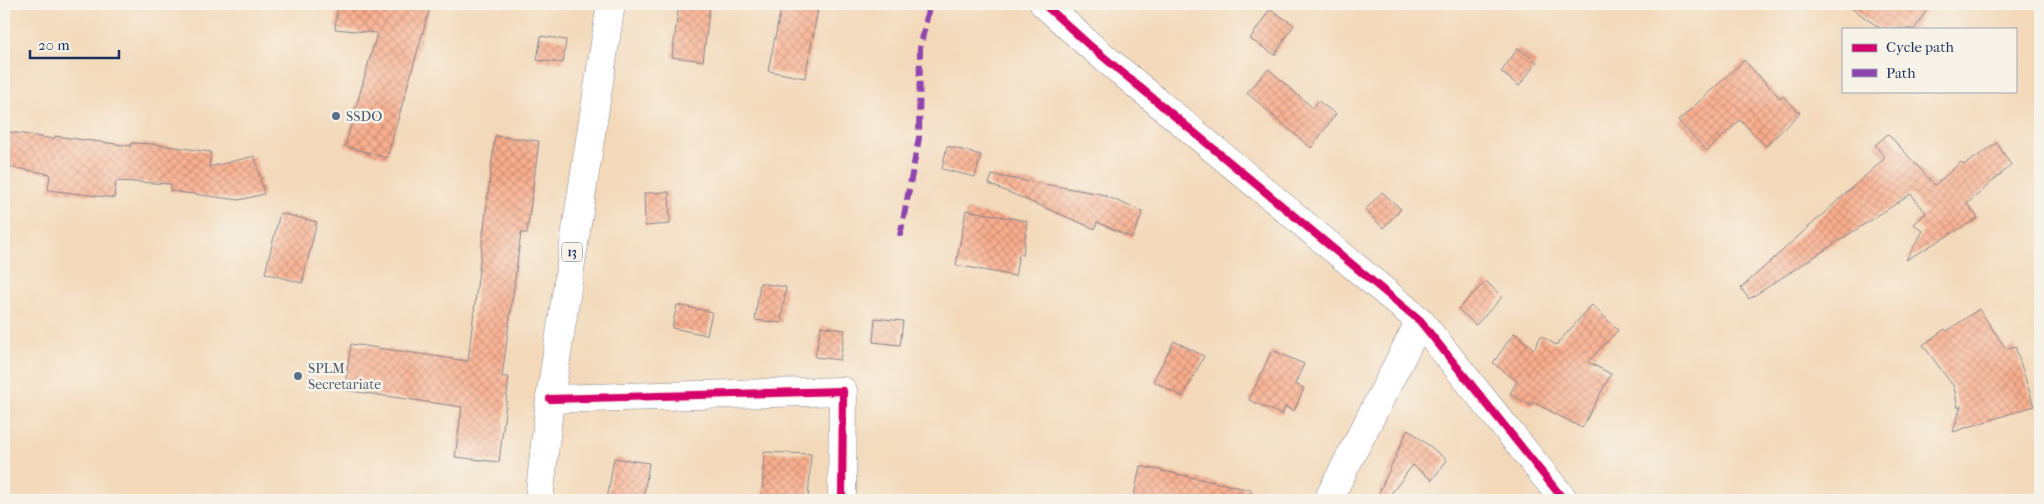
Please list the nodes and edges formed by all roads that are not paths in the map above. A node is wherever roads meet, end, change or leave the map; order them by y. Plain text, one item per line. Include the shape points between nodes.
1 (611, 4) edge
2 (1044, 4) edge
3 (1420, 321) junction
4 (550, 399) junction
5 (539, 500) edge
6 (842, 500) edge
7 (1328, 500) edge
8 (1564, 500) edge

1 - 4 street, 13
2 - 3 street
3 - 7 street
3 - 8 street
4 - 5 street, 13
4 - 6 street via 843,391

